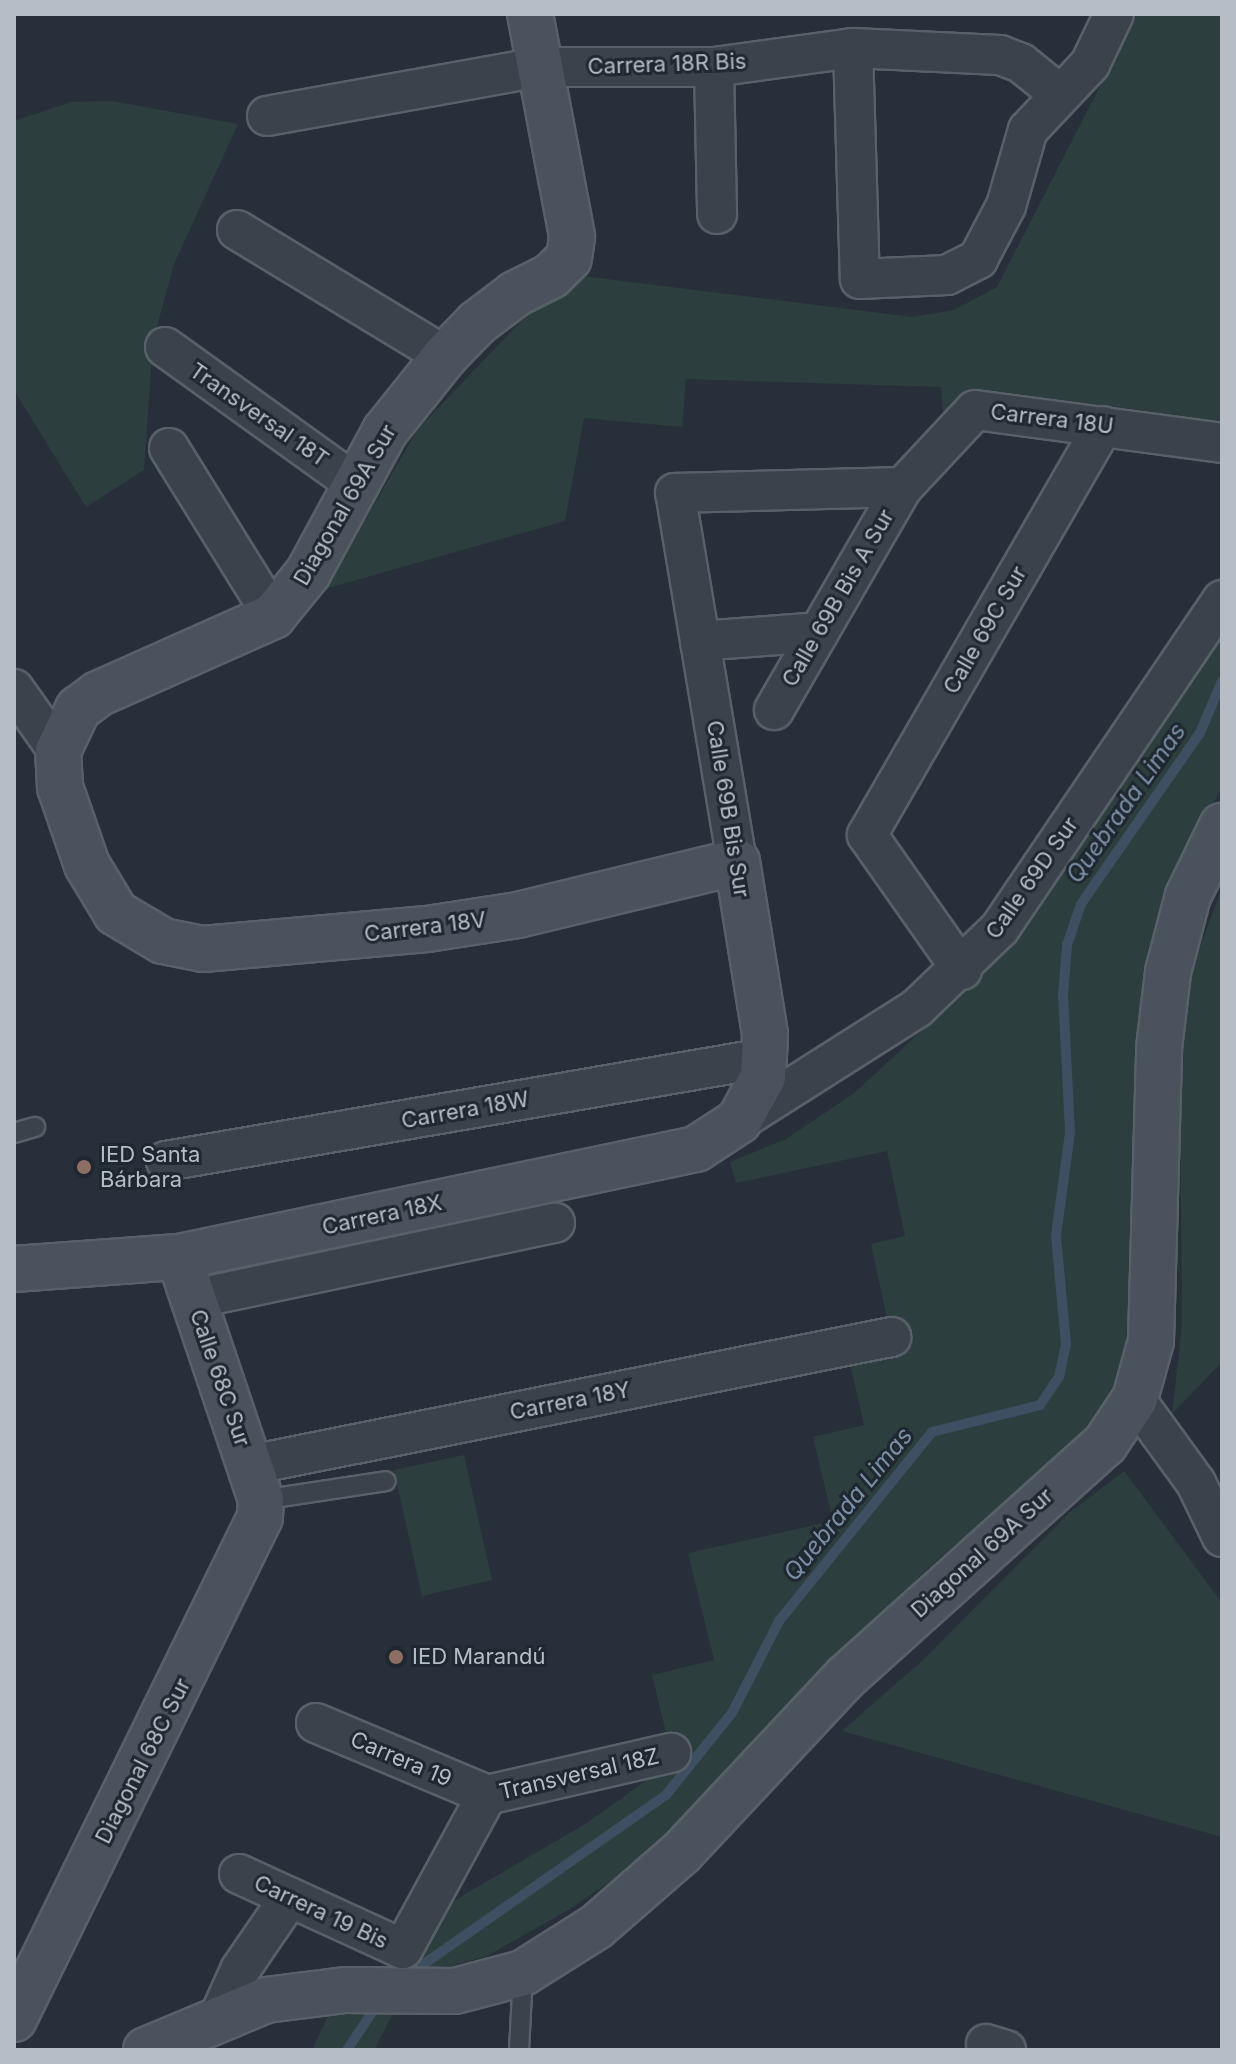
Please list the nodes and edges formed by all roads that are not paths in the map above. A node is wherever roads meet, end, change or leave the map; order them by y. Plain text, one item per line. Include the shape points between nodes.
1 (530, 14) edge
2 (1114, 14) edge
3 (853, 48) junction
4 (540, 67) junction
5 (714, 67) junction
6 (1058, 93) junction
7 (267, 116) dead end
8 (717, 214) dead end
9 (237, 230) dead end
10 (165, 347) dead end
11 (445, 356) junction
12 (1103, 426) junction
13 (1222, 443) edge
14 (169, 448) dead end
15 (354, 483) junction
16 (903, 487) junction
17 (1222, 600) edge
18 (273, 616) junction
19 (819, 632) junction
20 (700, 641) junction
21 (14, 689) edge
22 (774, 710) dead end
23 (58, 751) junction
24 (1222, 826) edge
25 (737, 862) junction
26 (962, 970) junction
27 (765, 1058) junction
28 (739, 1121) junction
29 (35, 1127) dead end
30 (14, 1133) edge
31 (166, 1161) dead end
32 (555, 1223) dead end
33 (179, 1257) junction
34 (14, 1269) edge
35 (193, 1299) junction
36 (891, 1337) dead end
37 (1135, 1399) junction
38 (386, 1481) dead end
39 (256, 1483) junction
40 (1222, 1537) edge
41 (316, 1723) dead end
42 (671, 1753) dead end
43 (487, 1795) junction
44 (239, 1874) dead end
45 (290, 1897) junction
46 (523, 1973) junction
47 (14, 2019) edge
48 (218, 2019) junction
49 (522, 2048) edge
50 (146, 2050) edge

1 - 4 street, Diagonal 69A Sur
2 - 6 street via 1090,64
3 - 5 street, Carrera 18R Bis
3 - 6 street, Carrera 18R Bis via 1000,55 1021,63
3 - 6 street via 860,279 947,275 978,259 1006,206 1028,130
4 - 5 street, Carrera 18R Bis
4 - 7 street, Carrera 18R Bis
4 - 11 street, Diagonal 69A Sur via 572,236 569,258 551,276 515,294 477,323
5 - 8 street
9 - 11 street
10 - 15 street, Transversal 18T
11 - 15 street, Diagonal 69A Sur via 385,431
12 - 13 street, Carrera 18U
12 - 16 street, Carrera 18U via 975,410
12 - 26 street, Calle 69C Sur via 867,835
14 - 18 street
15 - 18 street, Diagonal 69A Sur via 308,573
16 - 19 street, Calle 69B Bis A Sur
16 - 20 street, Calle 69B Bis Sur via 675,493
17 - 26 street, Calle 69D Sur via 1000,928
18 - 23 street, Diagonal 69A Sur via 98,694 78,709
19 - 20 street
19 - 22 street, Calle 69B Bis A Sur
20 - 25 street, Calle 69B Bis Sur
21 - 23 street
23 - 25 street, Carrera 18V via 60,787 87,865 116,913 163,941 218,948 427,929 518,915
24 - 37 street, Diagonal 69A Sur via 1188,896 1168,972 1159,1048 1155,1303
25 - 27 street, Calle 69B Bis Sur
26 - 28 street, Calle 69D Sur via 866,1043
27 - 28 street, Calle 69B Bis Sur via 763,1077
27 - 31 street, Carrera 18W
28 - 33 street, Carrera 18X via 696,1149 671,1156
29 - 30 lane
32 - 35 street, Carrera 18X
33 - 34 street, Carrera 18X
33 - 35 street, Calle 68C Sur
35 - 39 street, Calle 68C Sur
36 - 39 street, Carrera 18Y
37 - 40 street via 1196,1483
37 - 46 street, Diagonal 69A Sur via 1105,1444 846,1677 682,1852 596,1927
38 - 39 lane
39 - 47 street, Diagonal 68C Sur via 260,1517 227,1593
41 - 43 street, Carrera 19
42 - 43 street, Transversal 18Z
43 - 45 street, Carrera 19 Bis via 403,1949
44 - 45 street, Carrera 19 Bis
45 - 48 street via 240,1970
46 - 48 street, Diagonal 69A Sur via 455,1991 345,1990 266,2000
46 - 49 lane
48 - 50 street, Diagonal 69A Sur

